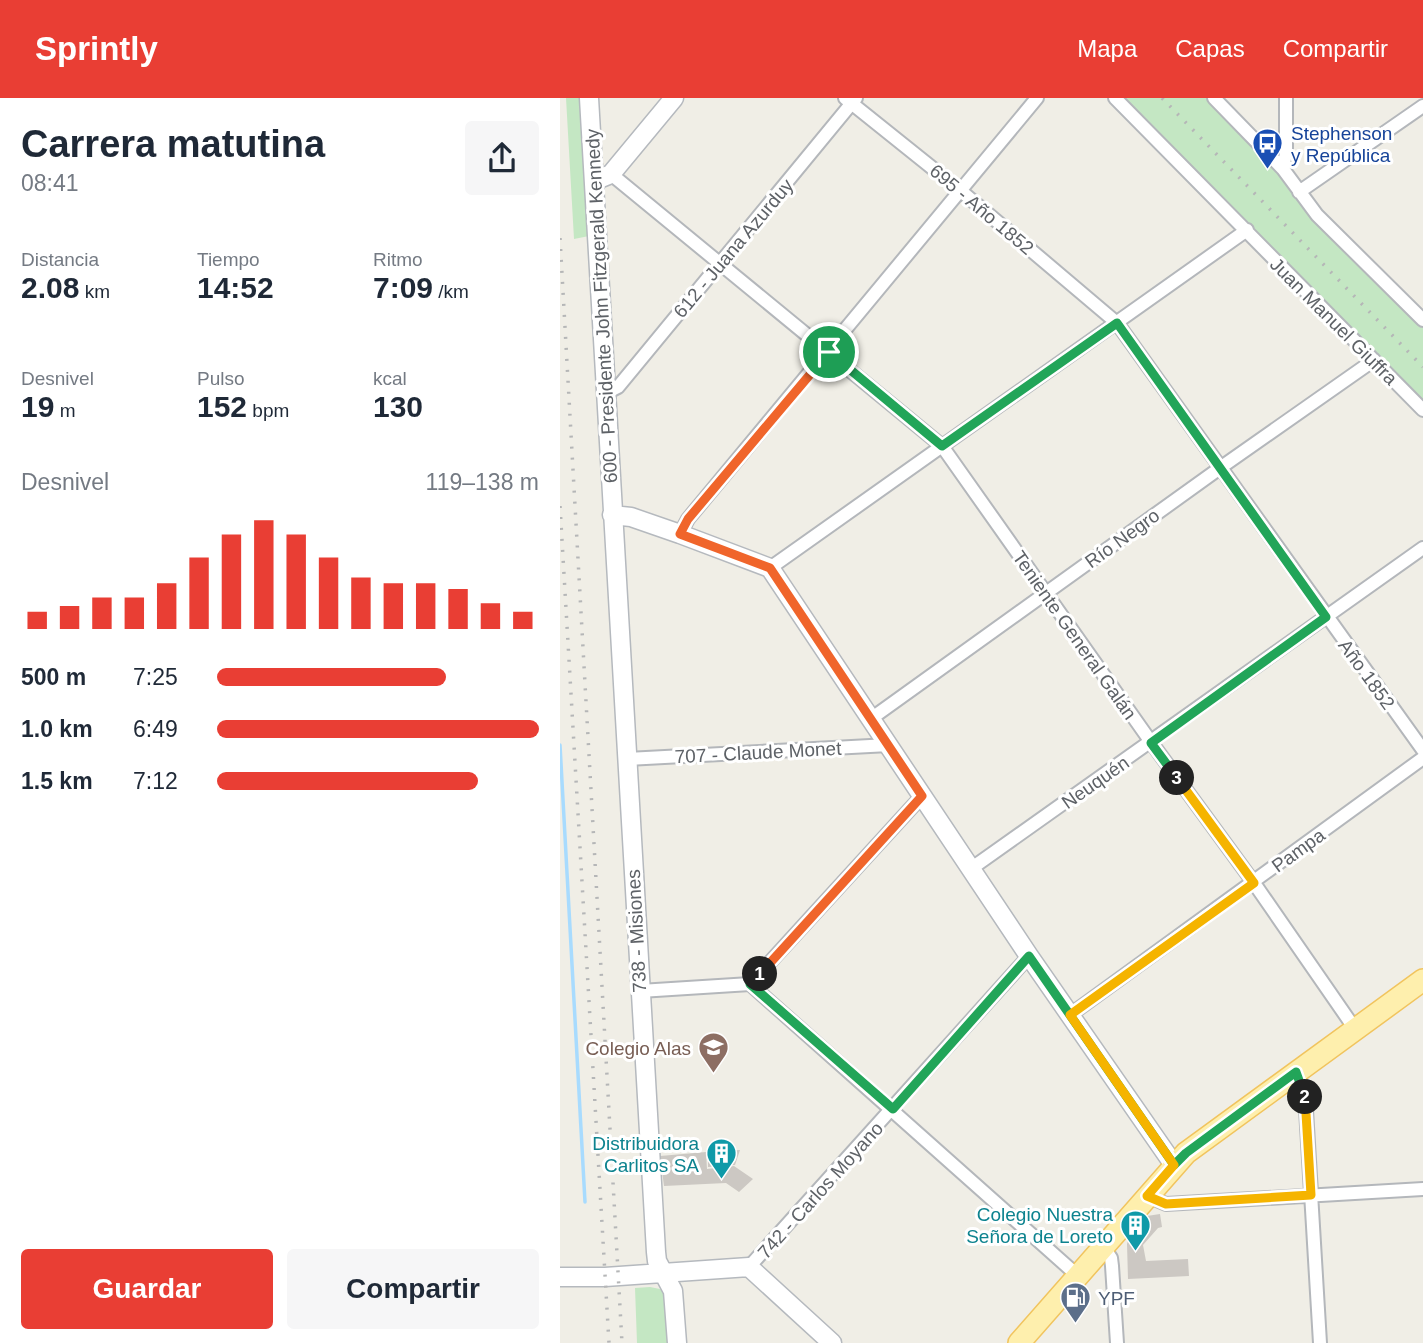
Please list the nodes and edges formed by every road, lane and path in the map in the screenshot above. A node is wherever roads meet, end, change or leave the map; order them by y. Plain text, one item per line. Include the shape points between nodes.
1 (589, 98) edge
2 (674, 98) edge
3 (1037, 98) edge
4 (1115, 98) edge
5 (1214, 98) edge
6 (1286, 98) edge
7 (851, 100) edge
8 (1423, 106) edge
9 (1283, 169) junction
10 (611, 174) junction
11 (594, 181) junction
12 (961, 191) junction
13 (1299, 192) junction
14 (1247, 230) junction
15 (721, 262) junction
16 (1423, 320) edge
17 (1117, 323) junction
18 (829, 352) junction
19 (1374, 360) junction
20 (606, 393) junction
21 (1423, 410) edge
22 (942, 446) junction
23 (1220, 468) junction
24 (612, 515) junction
25 (680, 534) junction
26 (1423, 548) edge
27 (770, 568) junction
28 (1045, 594) junction
29 (1326, 617) junction
30 (872, 719) junction
31 (1151, 743) junction
32 (888, 745) junction
33 (1423, 750) edge
34 (1423, 758) edge
35 (626, 759) junction
36 (922, 796) junction
37 (972, 868) junction
38 (1254, 883) junction
39 (1029, 956) junction
40 (1423, 980) edge
41 (750, 984) junction
42 (640, 991) junction
43 (1070, 1015) junction
44 (1355, 1029) junction
45 (1296, 1072) junction
46 (893, 1109) junction
47 (1174, 1165) junction
48 (1423, 1189) edge
49 (1311, 1195) junction
50 (1147, 1196) junction
51 (1103, 1246) junction
52 (749, 1267) junction
53 (663, 1274) junction
54 (1078, 1276) junction
55 (560, 1277) edge
56 (677, 1343) edge
57 (832, 1343) edge
58 (1019, 1343) edge
59 (1117, 1343) edge
60 (1320, 1343) edge

1 - 11 street, 600 - Presidente John Fitzgerald Kennedy
2 - 10 street
3 - 12 street
4 - 14 street, Juan Manuel Giuffra
5 - 9 street
6 - 9 street
7 - 12 street, 695 - Año 1852
7 - 15 street, 612 - Juana Azurduy
8 - 13 street
9 - 13 street
10 - 11 street
10 - 15 street, Teniente General Galán
11 - 20 street, 600 - Presidente John Fitzgerald Kennedy
12 - 17 street, 695 - Año 1852
12 - 18 street
13 - 16 street
14 - 17 street
14 - 19 street, Juan Manuel Giuffra
15 - 18 street, Teniente General Galán
15 - 20 street, 612 - Juana Azurduy via 618,387
17 - 22 street
17 - 23 street, Año 1852
18 - 22 street, Teniente General Galán
18 - 25 street
19 - 21 street, Juan Manuel Giuffra
19 - 23 street, Río Negro
20 - 24 street, 600 - Presidente John Fitzgerald Kennedy
22 - 27 street
22 - 28 street, Teniente General Galán
23 - 28 street, Río Negro
23 - 29 street, Año 1852
24 - 25 street
24 - 35 street, 738 - Misiones
25 - 27 street
26 - 29 street, Neuquén
27 - 30 street
28 - 30 street, Río Negro
28 - 31 street, Teniente General Galán
29 - 31 street, Neuquén
29 - 33 street, Año 1852
30 - 32 street
31 - 37 street, Neuquén
31 - 38 street, Teniente General Galán
32 - 35 street, 707 - Claude Monet
32 - 36 street
34 - 38 street, Pampa
35 - 42 street, 738 - Misiones
36 - 37 street
36 - 41 street
37 - 39 street
38 - 43 street, Pampa
38 - 44 street, Teniente General Galán
39 - 43 street
39 - 46 street, 742 - Carlos Moyano
40 - 44 main road
41 - 42 street
41 - 46 street
42 - 53 street, 738 - Misiones via 656,1252
43 - 47 street
44 - 45 main road
45 - 47 main road
45 - 49 street via 1305,1093
46 - 52 street, 742 - Carlos Moyano
46 - 54 street
47 - 50 main road
48 - 49 street
49 - 50 street via 1166,1204
49 - 60 street
50 - 51 main road
51 - 54 main road
51 - 59 street via 1111,1258
52 - 53 street
52 - 57 street
53 - 55 street
53 - 56 street, 738 - Misiones via 675,1299
54 - 58 main road

